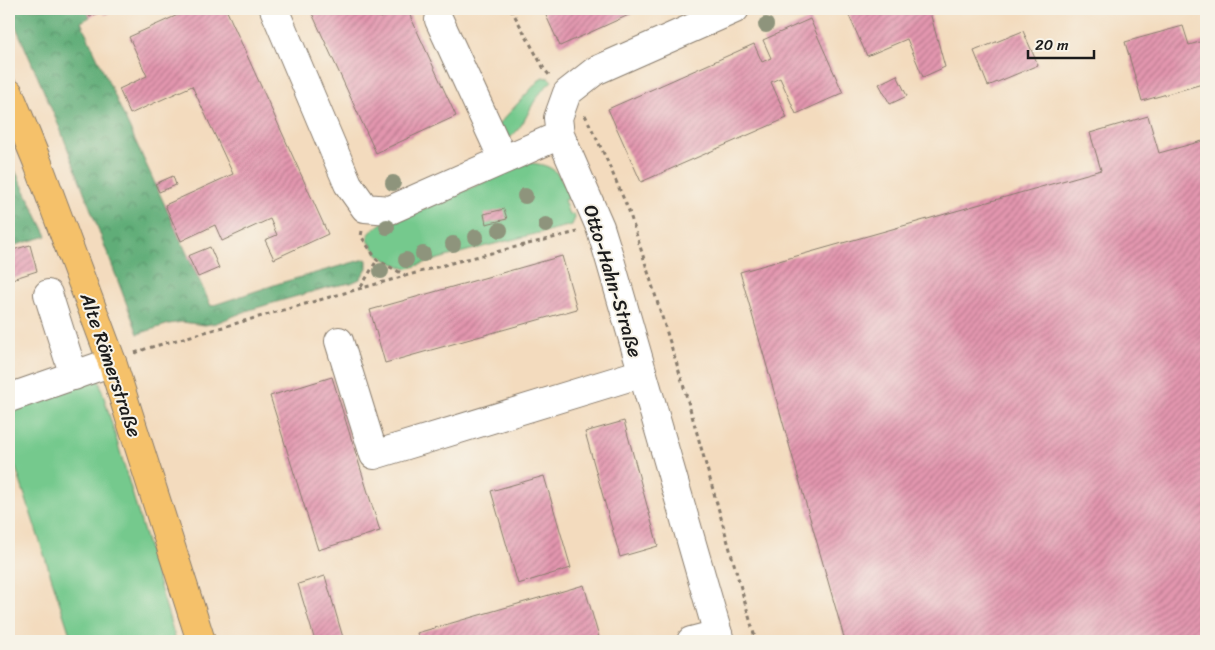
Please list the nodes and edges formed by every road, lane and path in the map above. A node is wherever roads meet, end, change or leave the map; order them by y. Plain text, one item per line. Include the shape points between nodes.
1 (274, 9) edge
2 (510, 9) edge
3 (735, 9) edge
4 (440, 20) dead end
5 (9, 93) edge
6 (567, 93) junction
7 (560, 134) junction
8 (503, 160) junction
9 (366, 208) junction
10 (600, 227) junction
11 (377, 260) junction
12 (406, 275) junction
13 (361, 288) junction
14 (48, 294) dead end
15 (340, 341) dead end
16 (112, 362) junction
17 (642, 373) junction
18 (74, 376) junction
19 (9, 398) edge
20 (719, 637) edge
21 (201, 641) edge
22 (691, 641) edge
23 (756, 641) edge

1 - 9 street via 348,184
2 - 6 path via 544,69
3 - 6 street via 595,71
4 - 8 street
5 - 16 main road, Alte Römerstraße
6 - 7 street via 558,118
6 - 23 path via 587,118 629,211 683,384
7 - 8 street
7 - 10 street, Otto-Hahn-Straße
8 - 9 street via 390,210
9 - 11 path via 361,236
10 - 12 path
10 - 17 street, Otto-Hahn-Straße
11 - 12 path
11 - 13 path
12 - 13 path
13 - 16 path via 148,348
14 - 18 street
15 - 17 street via 374,455
16 - 18 street
16 - 21 main road, Alte Römerstraße
17 - 20 street, Otto-Hahn-Straße
18 - 19 street
20 - 22 street

